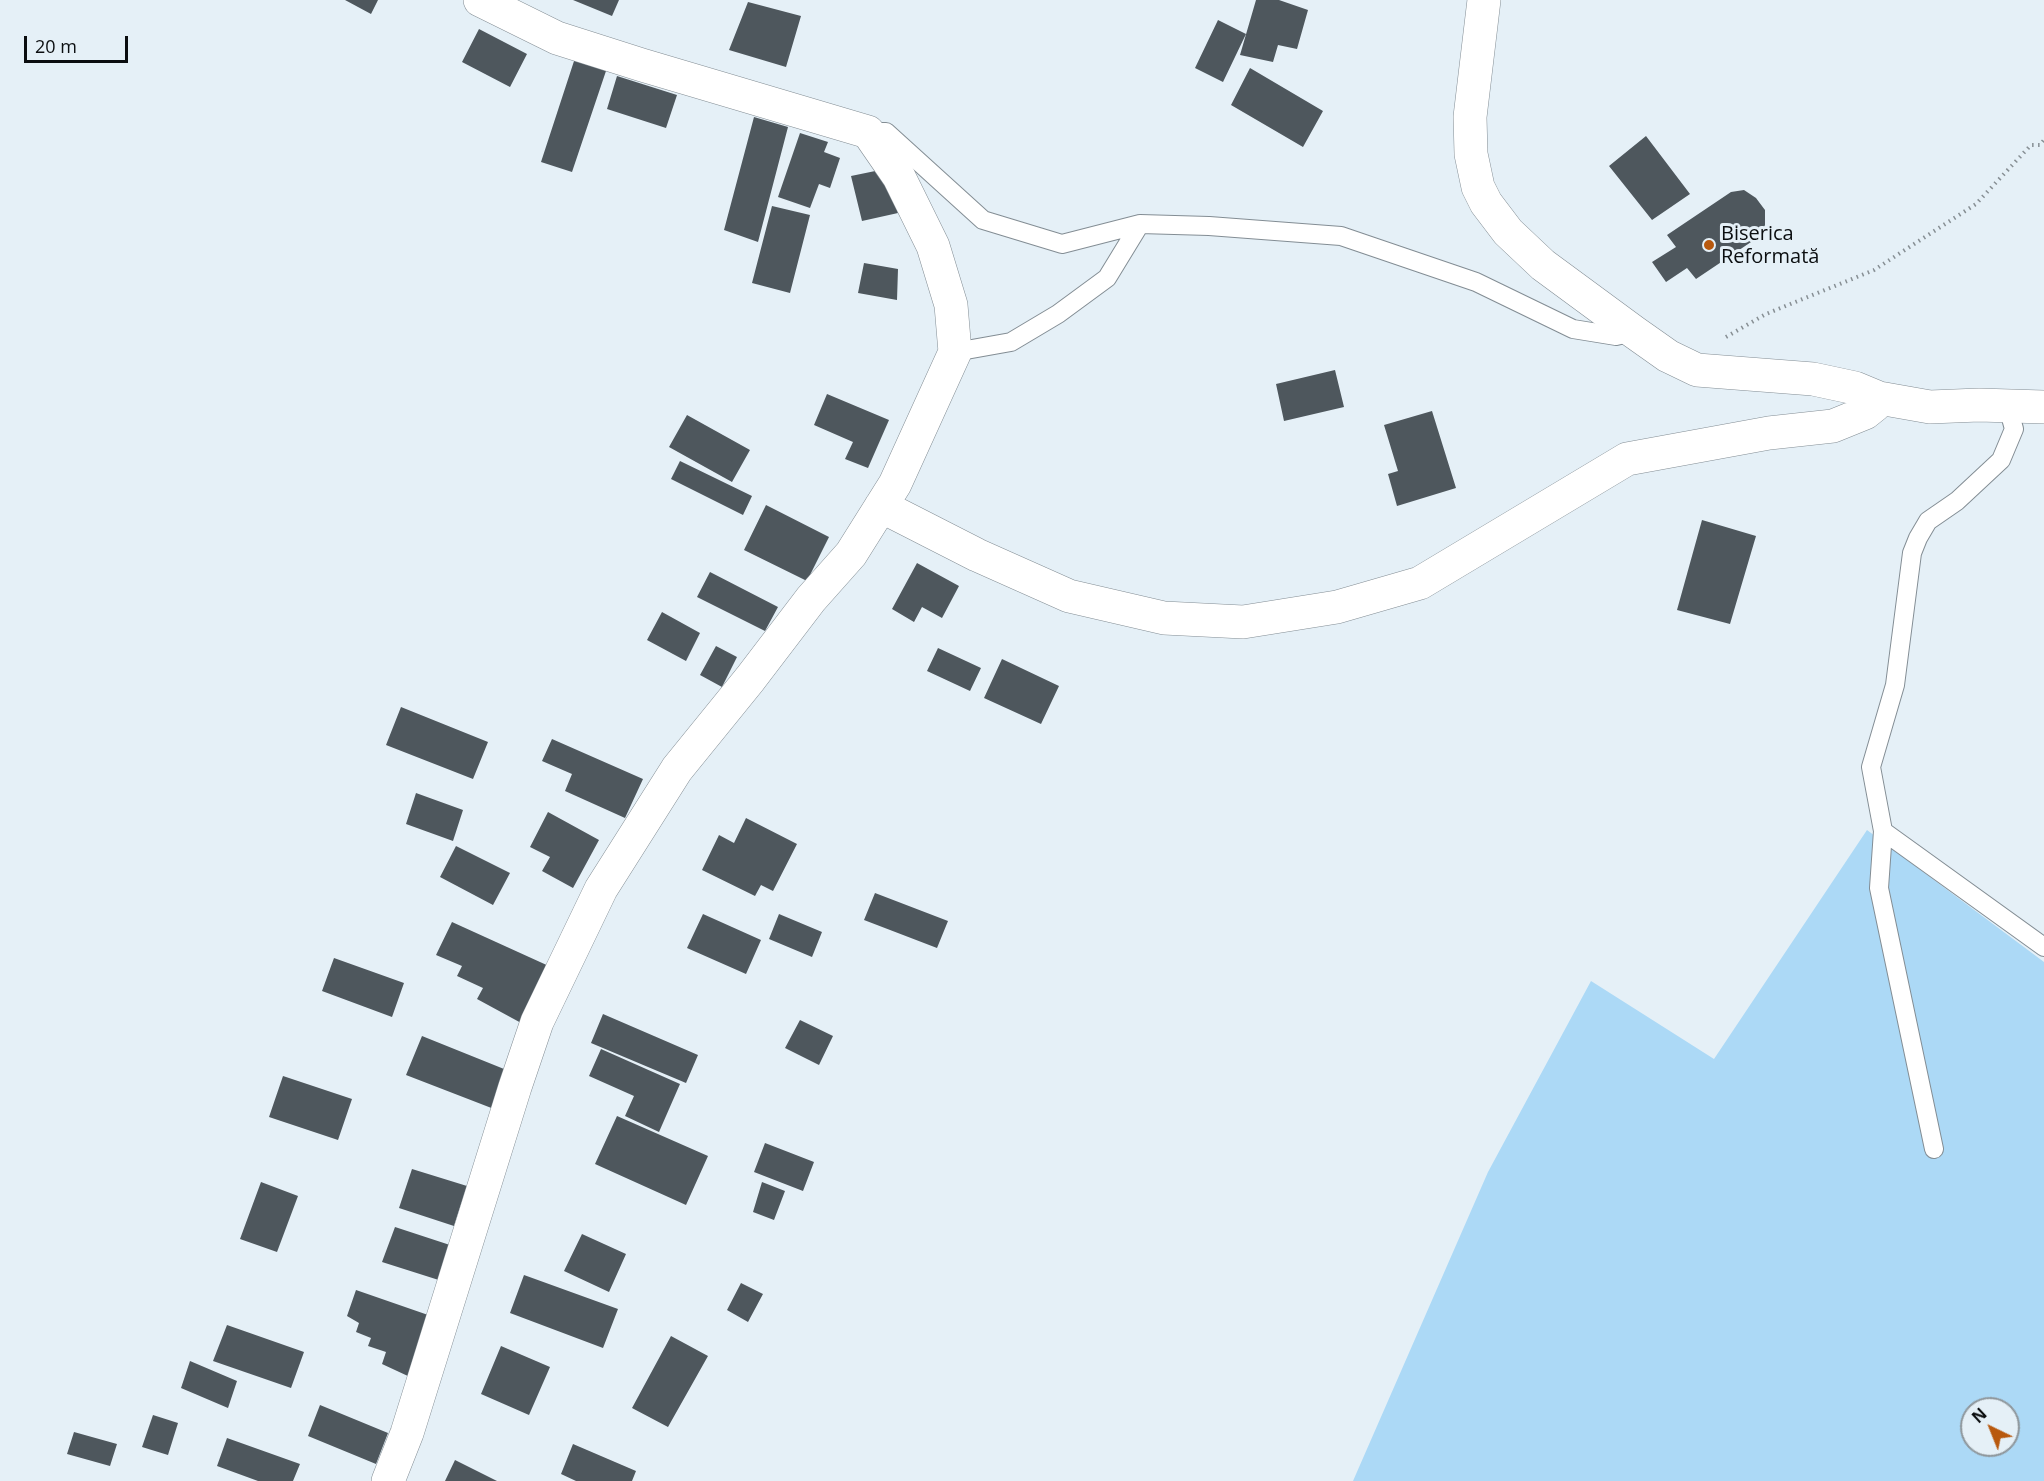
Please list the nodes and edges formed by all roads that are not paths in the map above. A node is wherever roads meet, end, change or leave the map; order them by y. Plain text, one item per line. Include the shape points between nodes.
1 (480, 0) edge
2 (1484, 0) edge
3 (868, 132) junction
4 (1140, 224) junction
5 (1634, 332) junction
6 (955, 352) junction
7 (1879, 398) junction
8 (2008, 407) junction
9 (2044, 407) edge
10 (881, 506) junction
11 (1883, 831) junction
12 (2044, 947) edge
13 (1934, 1149) dead end
14 (388, 1481) edge

1 - 3 street via 557,38
2 - 5 street via 1470,117 1471,154 1478,187 1508,232 1543,265
3 - 4 lane via 886,132 983,220 1062,244
3 - 6 street via 899,177 933,246 951,305
4 - 5 lane via 1341,236 1476,282 1573,329 1616,336
4 - 6 lane via 1107,278 1058,314 1011,342
5 - 7 street via 1697,370 1813,379
6 - 10 street via 895,484
7 - 8 street via 1930,407
7 - 10 street via 1865,412 1833,426 1769,433 1627,459 1420,583 1337,607 1243,622 1164,618 1069,596
8 - 9 street
8 - 11 lane via 2014,429 2001,460 1957,501 1928,521 1912,553 1895,685 1871,767
10 - 14 street via 850,554 677,769 601,889 537,1022 407,1433
11 - 12 lane
11 - 13 lane via 1879,888

